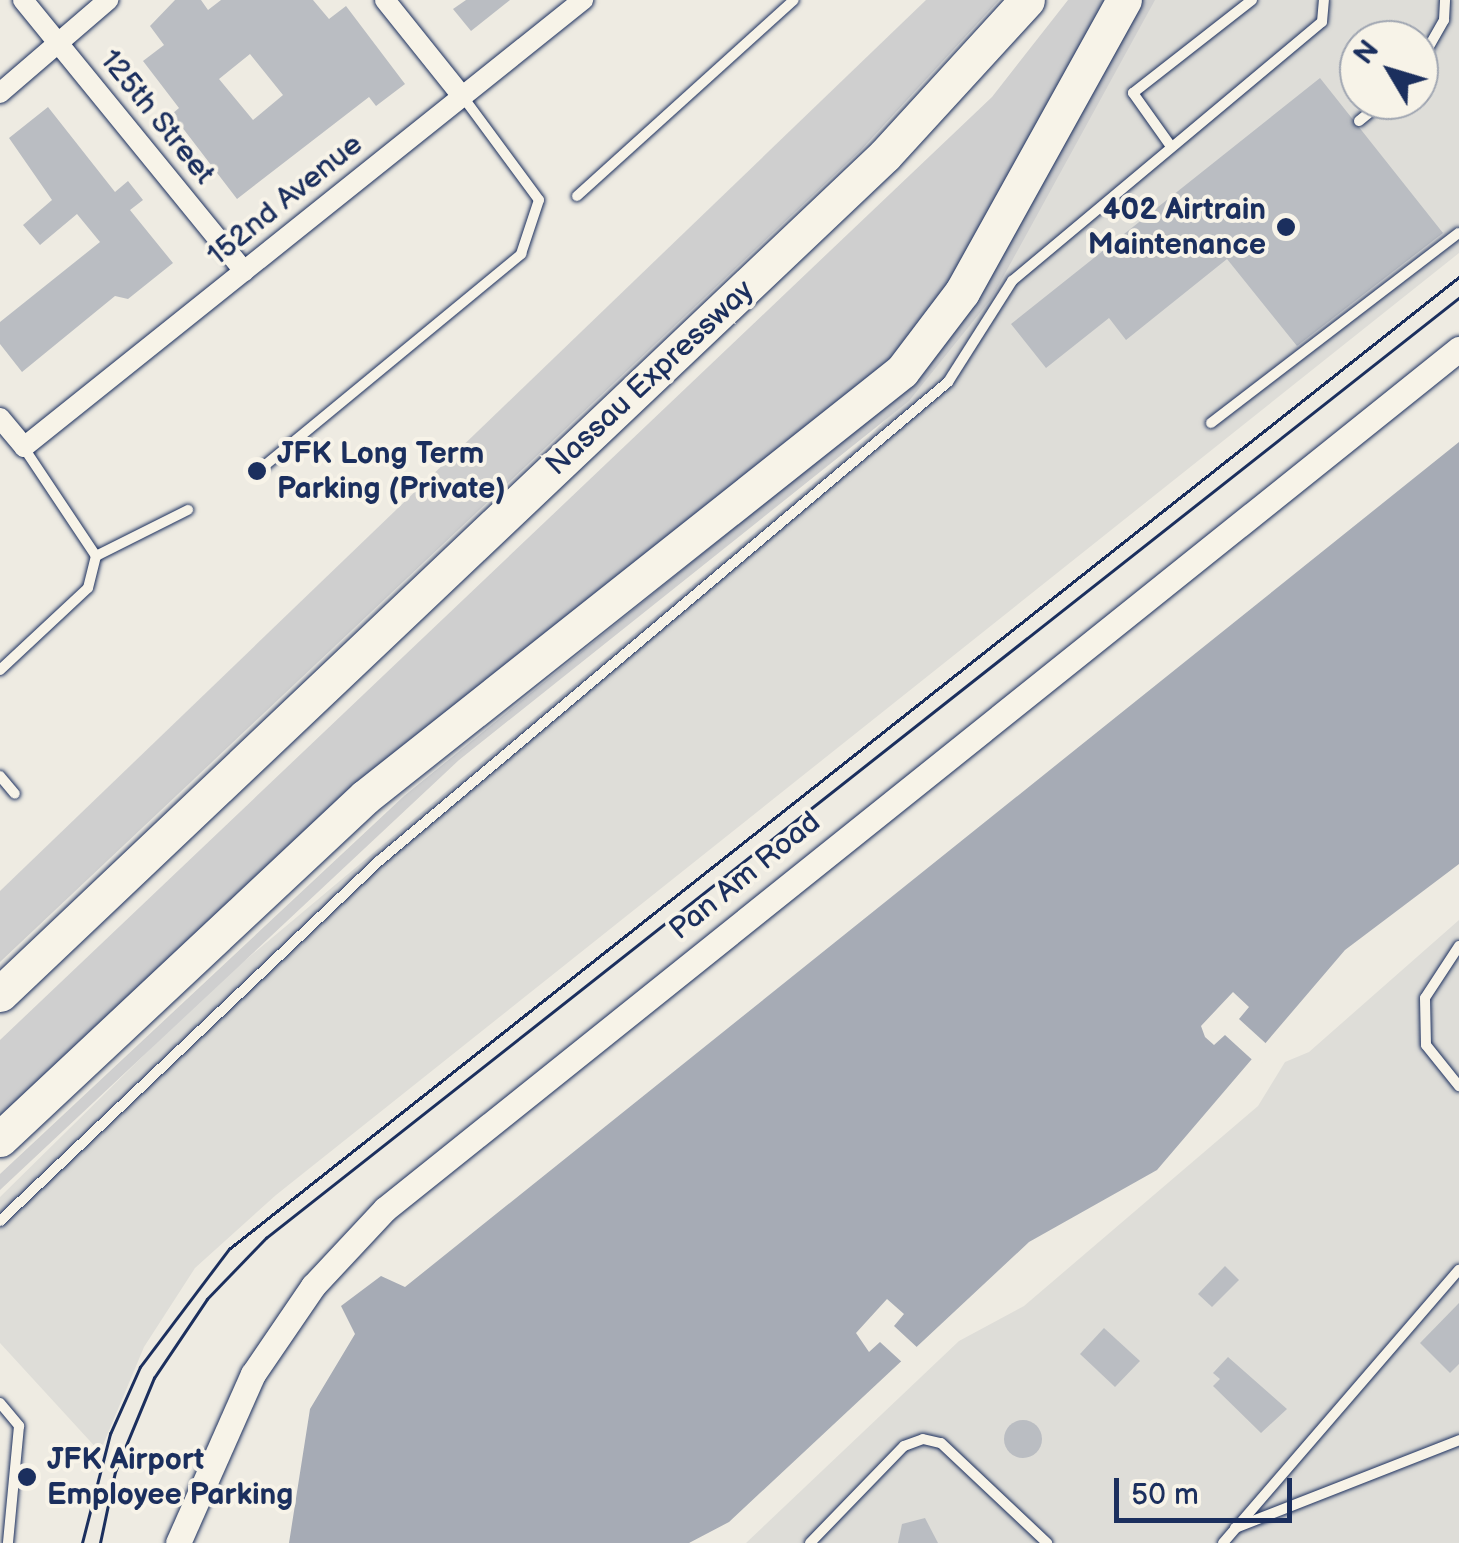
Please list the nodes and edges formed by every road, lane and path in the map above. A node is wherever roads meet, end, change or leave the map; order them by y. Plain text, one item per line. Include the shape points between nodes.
1 (23, 0) edge
2 (108, 0) edge
3 (385, 0) edge
4 (583, 0) edge
5 (794, 0) edge
6 (1027, 0) edge
7 (1124, 0) edge
8 (1252, 0) edge
9 (1324, 0) edge
10 (1445, 0) edge
11 (1439, 29) edge
12 (58, 42) junction
13 (0, 93) edge
14 (462, 96) junction
15 (1170, 145) junction
16 (577, 196) dead end
17 (1459, 234) edge
18 (244, 272) junction
19 (1459, 348) edge
20 (0, 418) edge
21 (1211, 423) dead end
22 (24, 447) junction
23 (263, 467) dead end
24 (188, 510) dead end
25 (96, 556) junction
26 (0, 670) edge
27 (0, 776) edge
28 (14, 794) dead end
29 (1459, 946) edge
30 (0, 994) edge
31 (1459, 1086) edge
32 (0, 1139) edge
33 (0, 1221) edge
34 (1459, 1270) edge
35 (0, 1402) edge
36 (1459, 1440) edge
37 (1234, 1529) junction
38 (8, 1543) edge
39 (178, 1543) edge
40 (810, 1543) edge
41 (1048, 1543) edge
42 (1223, 1543) edge

1 - 12 street, 125th Street
2 - 12 street
3 - 14 street
4 - 14 street, 152nd Avenue
5 - 16 lane
6 - 30 highway, Nassau Expressway via 885,155
7 - 32 highway via 969,280 902,371 366,797
8 - 15 lane via 1133,93
9 - 15 lane via 1322,22
10 - 11 lane
12 - 13 street
12 - 18 street, 125th Street
14 - 18 street, 152nd Avenue
14 - 23 lane via 539,200 522,254
15 - 33 lane via 1012,282 948,382 379,861
17 - 21 lane
18 - 22 street, 152nd Avenue
19 - 39 street, Pan Am Road via 386,1209 313,1286 253,1374
20 - 22 street
22 - 25 lane
24 - 25 lane
25 - 26 lane via 88,588
27 - 28 lane
29 - 31 lane via 1425,998 1426,1045
34 - 37 lane
35 - 38 lane via 19,1426
36 - 37 lane
37 - 42 lane
40 - 41 lane via 904,1446 922,1439 941,1443

